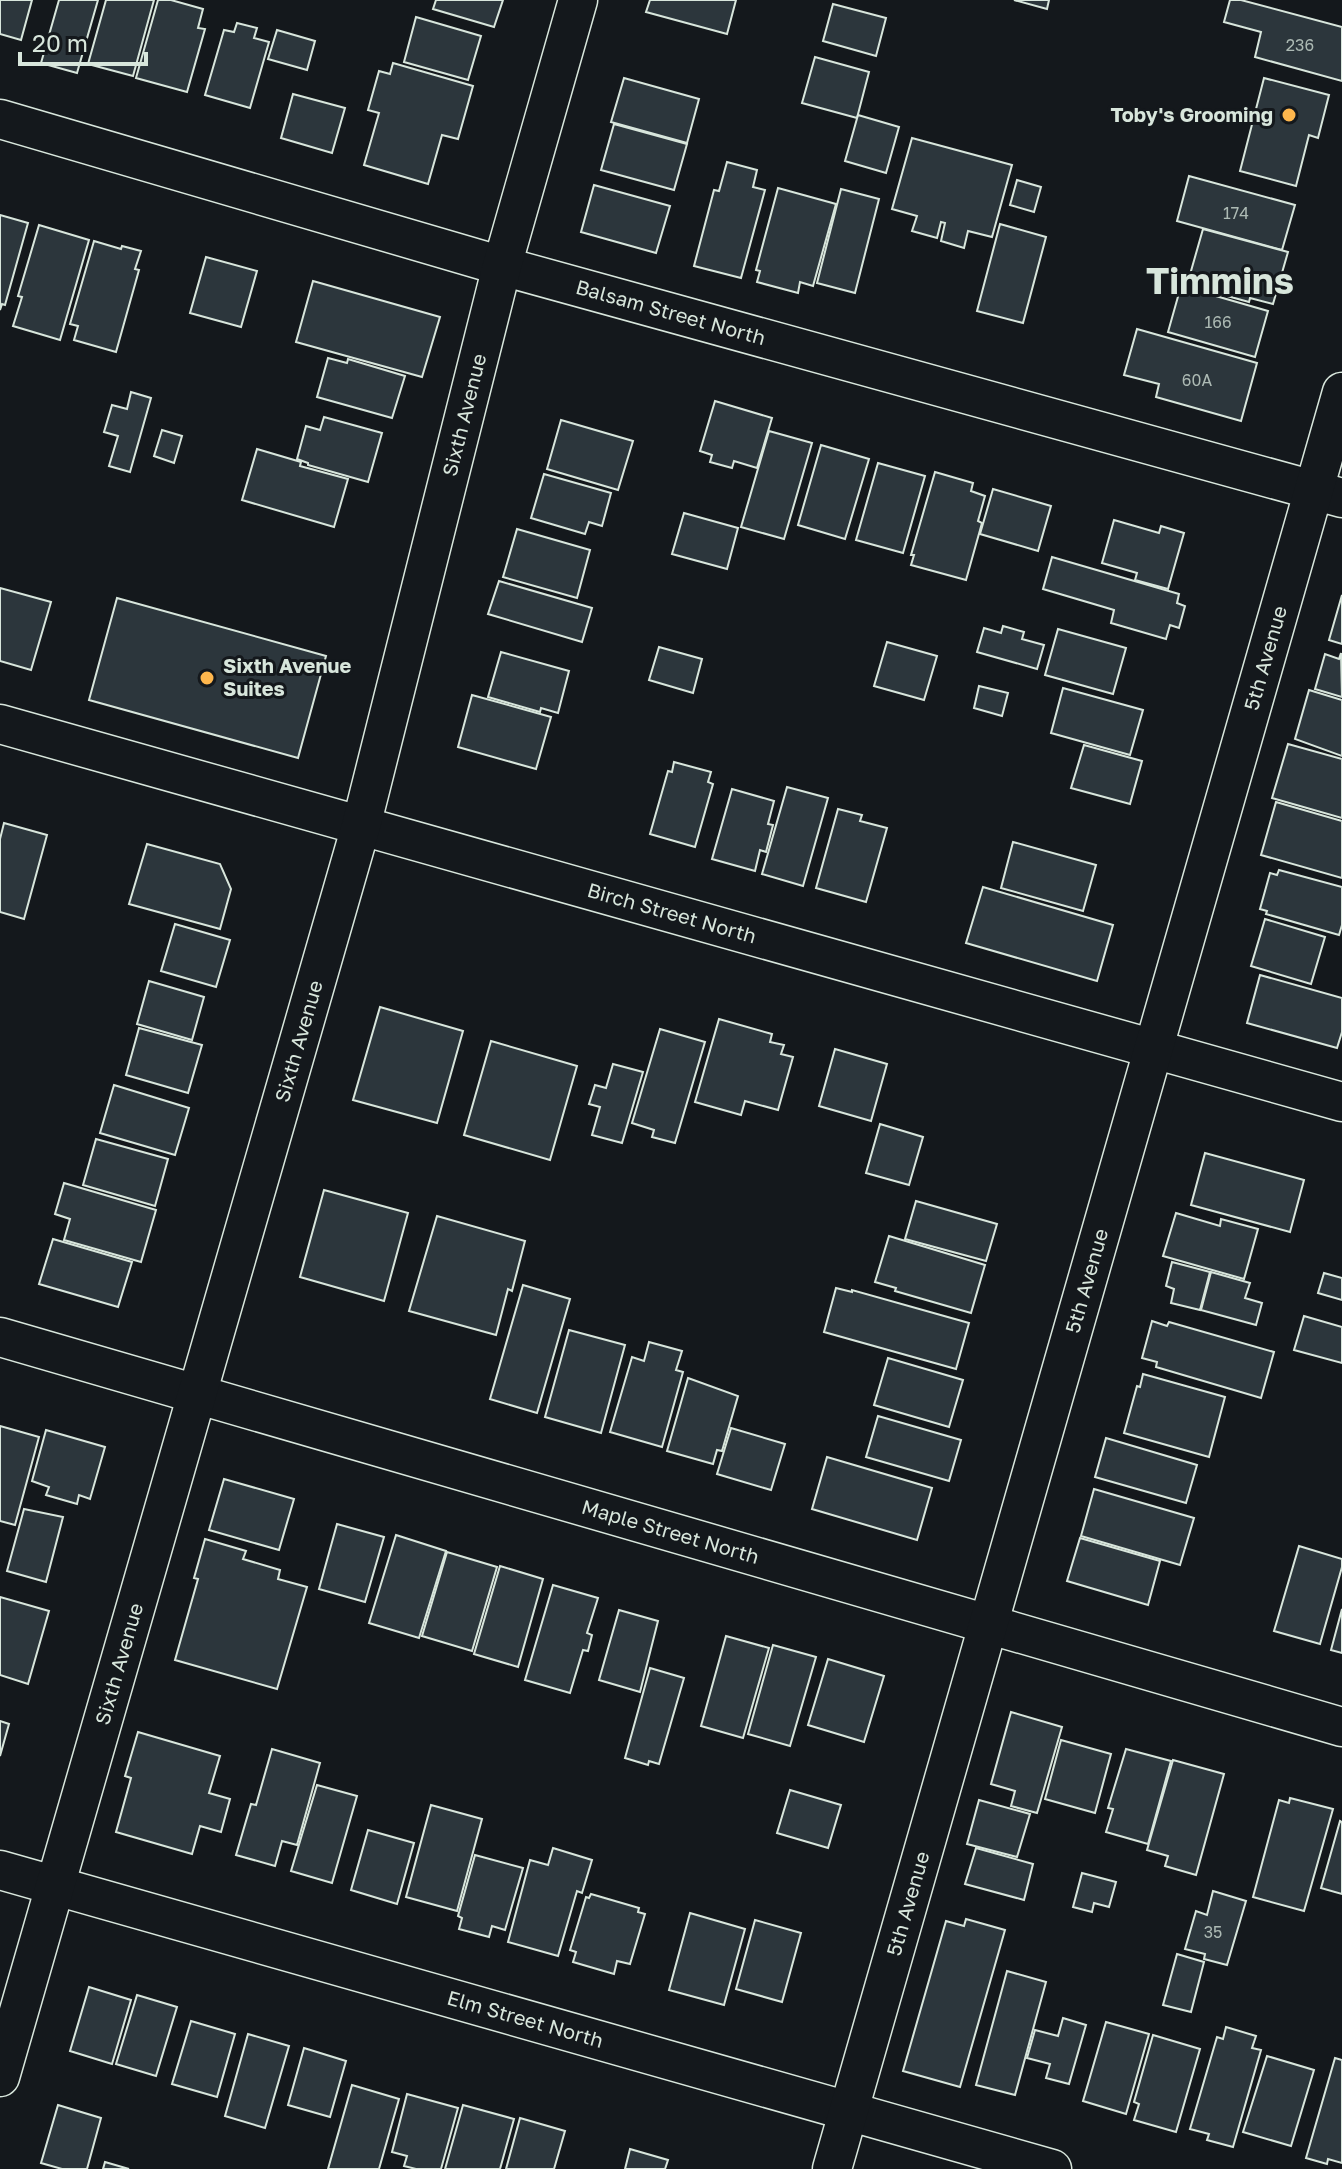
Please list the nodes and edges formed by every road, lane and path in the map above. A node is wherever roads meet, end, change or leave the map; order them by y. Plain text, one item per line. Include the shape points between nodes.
1 (578, 0) edge
2 (0, 119) edge
3 (502, 266) junction
4 (1342, 392) edge
5 (1328, 494) edge
6 (0, 724) edge
7 (361, 826) junction
8 (1154, 1049) junction
9 (1342, 1102) edge
10 (0, 1337) edge
11 (197, 1394) junction
12 (989, 1624) junction
13 (1342, 1727) edge
14 (0, 1870) edge
15 (55, 1886) junction
16 (0, 2077) edge
17 (849, 2111) junction
18 (832, 2169) edge
19 (1052, 2169) edge

1 - 3 street, Sixth Avenue
2 - 3 street, Balsam Street North
3 - 5 street, Balsam Street North
3 - 7 street, Sixth Avenue
4 - 5 street, 5th Avenue
5 - 8 street, 5th Avenue
6 - 7 street, Birch Street North
7 - 8 street, Birch Street North
7 - 11 street, Sixth Avenue
8 - 9 street, Birch Street North
8 - 12 street, 5th Avenue
10 - 11 street, Maple Street North
11 - 12 street, Maple Street North
11 - 15 street, Sixth Avenue
12 - 13 street, Maple Street North
12 - 17 street, 5th Avenue
14 - 15 street, Elm Street North
15 - 16 street, Sixth Avenue
15 - 17 street, Elm Street North
17 - 18 street, 5th Avenue
17 - 19 street, Elm Street North

